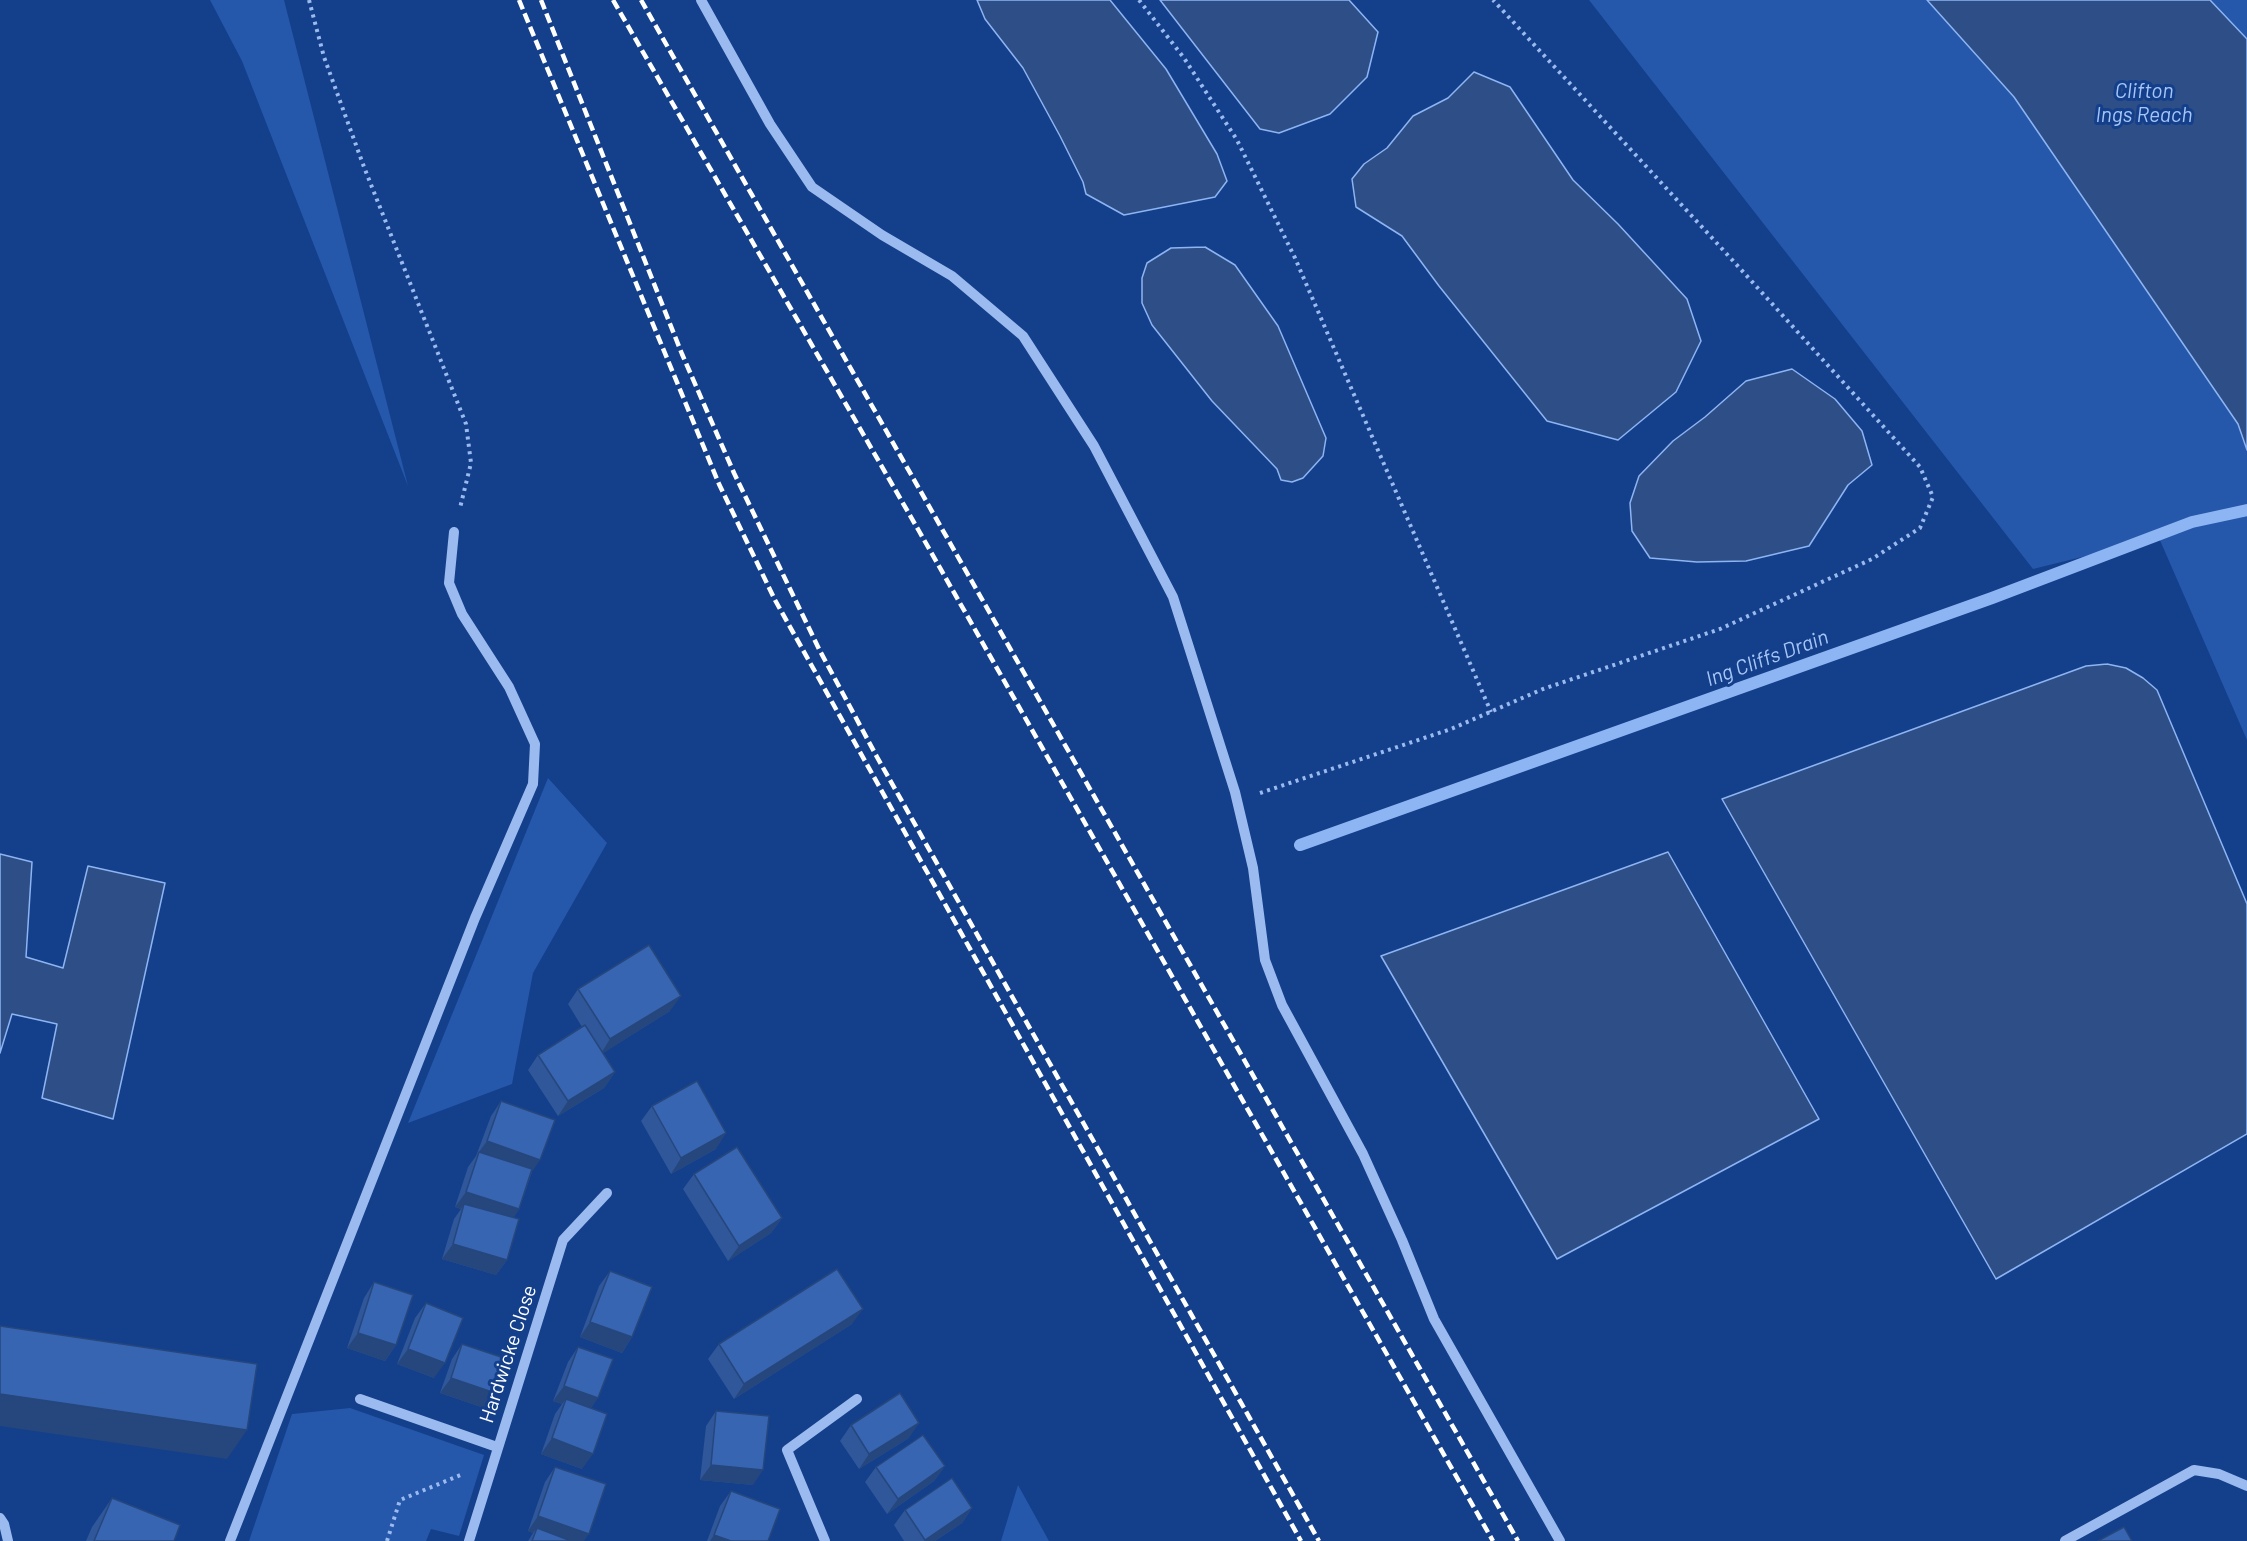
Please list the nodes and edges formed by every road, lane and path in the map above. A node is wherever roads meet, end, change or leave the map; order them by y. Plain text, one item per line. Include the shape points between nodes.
1 (309, 0) edge
2 (701, 0) edge
3 (1139, 0) edge
4 (1493, 0) edge
5 (454, 532) joint
6 (1491, 711) junction
7 (1237, 801) junction
8 (607, 1192) dead end
9 (360, 1399) dead end
10 (857, 1399) dead end
11 (497, 1447) junction
12 (489, 1474) junction
13 (2247, 1486) edge
14 (0, 1518) edge
15 (8, 1541) edge
16 (230, 1541) edge
17 (387, 1541) edge
18 (469, 1541) edge
19 (825, 1541) edge
20 (1560, 1541) edge
21 (2065, 1541) edge

1 - 5 path via 324,57 352,134 466,424 471,464
2 - 7 street via 770,124 812,187 952,276 1023,336 1094,446 1173,597
3 - 6 path via 1184,58 1237,140 1295,258
4 - 6 path via 1920,467 1933,497 1920,528 1872,559 1720,630 1543,688
5 - 16 street via 449,583 462,614 509,687 535,744 533,784 467,939
6 - 7 path via 1451,729
7 - 20 street via 1253,868 1265,960 1282,1005 1362,1154 1434,1318
8 - 11 street, Hardwicke Close via 563,1240
9 - 11 street
10 - 19 street via 787,1450
11 - 12 street, Hardwicke Close
12 - 17 path via 475,1469 400,1500
12 - 18 street, Hardwicke Close
13 - 21 street via 2219,1474 2194,1470
14 - 15 street

